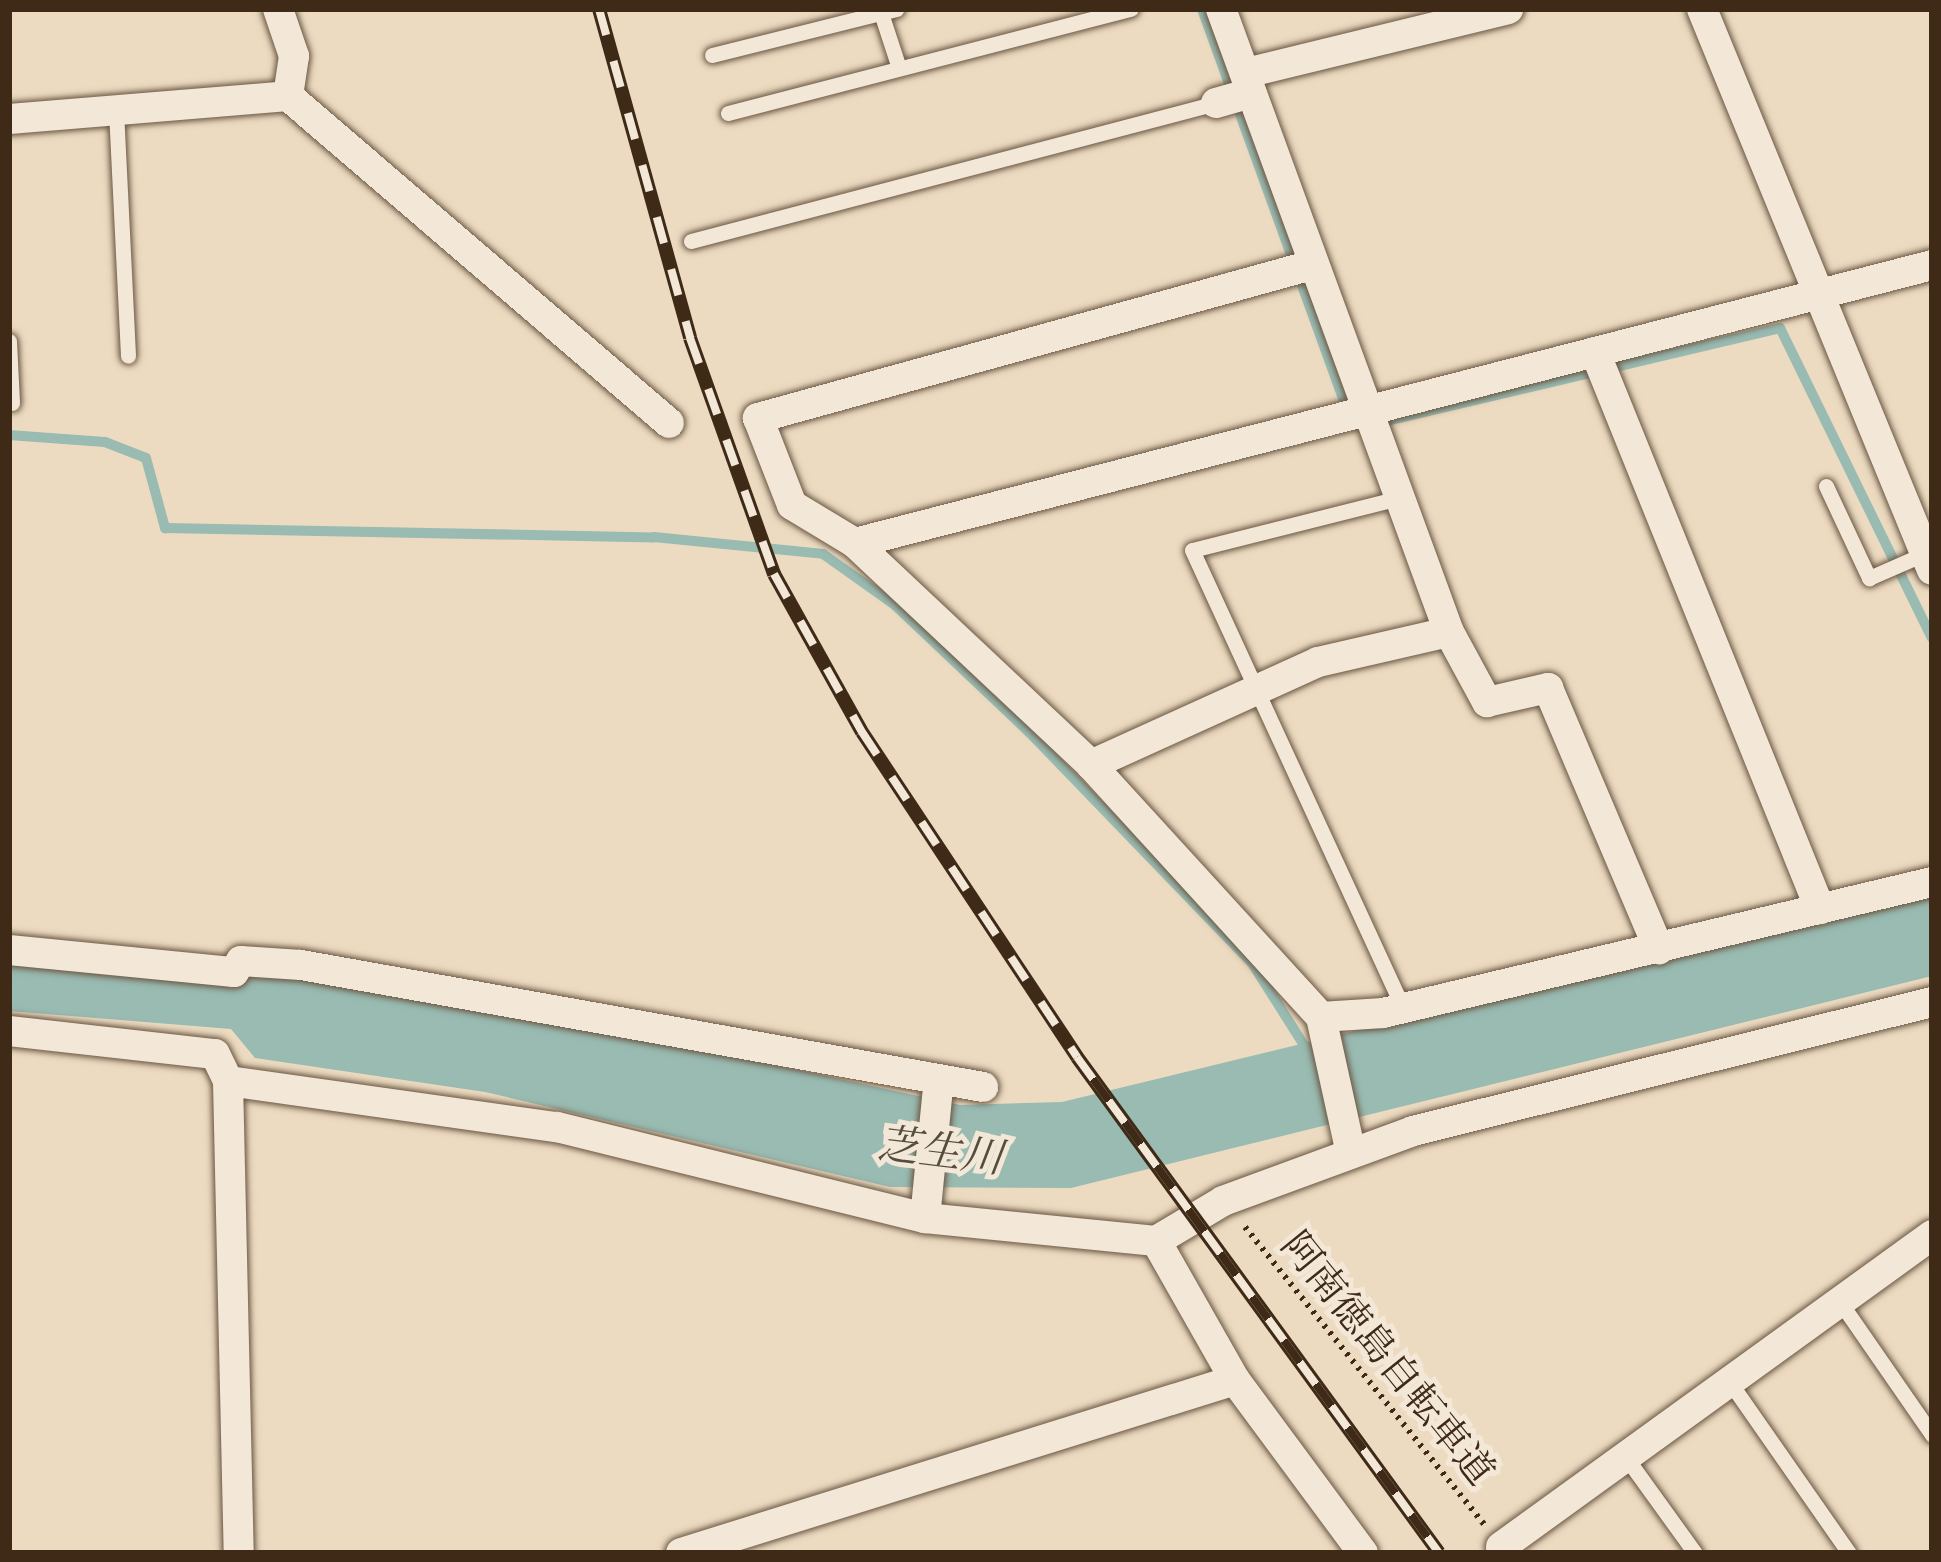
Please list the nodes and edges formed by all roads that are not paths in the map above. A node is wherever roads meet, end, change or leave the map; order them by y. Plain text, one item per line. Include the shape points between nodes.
1 (278, 9) edge
2 (1131, 9) edge
3 (1221, 9) edge
4 (1508, 9) edge
5 (1702, 9) edge
6 (888, 11) edge
7 (712, 55) dead end
8 (899, 68) junction
9 (1240, 91) junction
10 (287, 96) junction
11 (116, 110) junction
12 (728, 113) dead end
13 (9, 119) edge
14 (691, 241) dead end
15 (1932, 265) edge
16 (1301, 269) junction
17 (1812, 298) junction
18 (9, 340) edge
19 (128, 356) dead end
20 (1601, 366) junction
21 (12, 403) edge
22 (669, 423) dead end
23 (1367, 423) junction
24 (1826, 486) dead end
25 (1396, 499) junction
26 (855, 543) junction
27 (1924, 558) edge
28 (1449, 632) junction
29 (1250, 690) junction
30 (1091, 765) junction
31 (1932, 882) edge
32 (1820, 910) junction
33 (1659, 949) junction
34 (9, 950) edge
35 (1932, 1002) edge
36 (1402, 1008) junction
37 (1324, 1024) junction
38 (9, 1031) edge
39 (228, 1081) junction
40 (983, 1087) dead end
41 (938, 1094) junction
42 (1351, 1146) junction
43 (926, 1210) junction
44 (1932, 1235) edge
45 (1156, 1241) junction
46 (1840, 1302) junction
47 (1235, 1380) junction
48 (1729, 1382) junction
49 (1932, 1435) edge
50 (1625, 1456) junction
51 (1501, 1547) road end
52 (239, 1553) edge
53 (681, 1553) edge
54 (1363, 1553) edge
55 (1695, 1553) edge
56 (1849, 1553) edge

1 - 10 street via 294,56
2 - 8 lane
3 - 9 street
4 - 9 street
5 - 17 street
6 - 7 lane
6 - 8 lane
8 - 12 lane
9 - 14 lane
9 - 16 street
10 - 11 street
10 - 22 street
11 - 13 street
11 - 19 lane
15 - 17 street
16 - 23 street
16 - 26 street via 758,418 791,505
17 - 20 street
17 - 27 street
18 - 21 lane
20 - 23 street
20 - 32 street
23 - 25 street
23 - 26 street
24 - 27 lane via 1869,578
25 - 28 street
25 - 29 lane via 1192,550
26 - 30 street
28 - 29 street
28 - 33 street via 1487,702 1548,688
29 - 30 street
29 - 36 lane
30 - 37 street
31 - 32 street
32 - 33 street
33 - 36 street
34 - 41 street via 235,972 241,961 302,964 488,991
35 - 42 street
36 - 37 street
37 - 42 street
38 - 39 street via 215,1054
39 - 43 street via 557,1127
39 - 52 street
40 - 41 street
41 - 43 street
42 - 45 street via 1223,1201
43 - 45 street
44 - 46 street
45 - 47 street
46 - 48 street
46 - 49 lane
47 - 53 street
47 - 54 street
48 - 50 street
48 - 56 lane
50 - 51 street
50 - 55 lane

